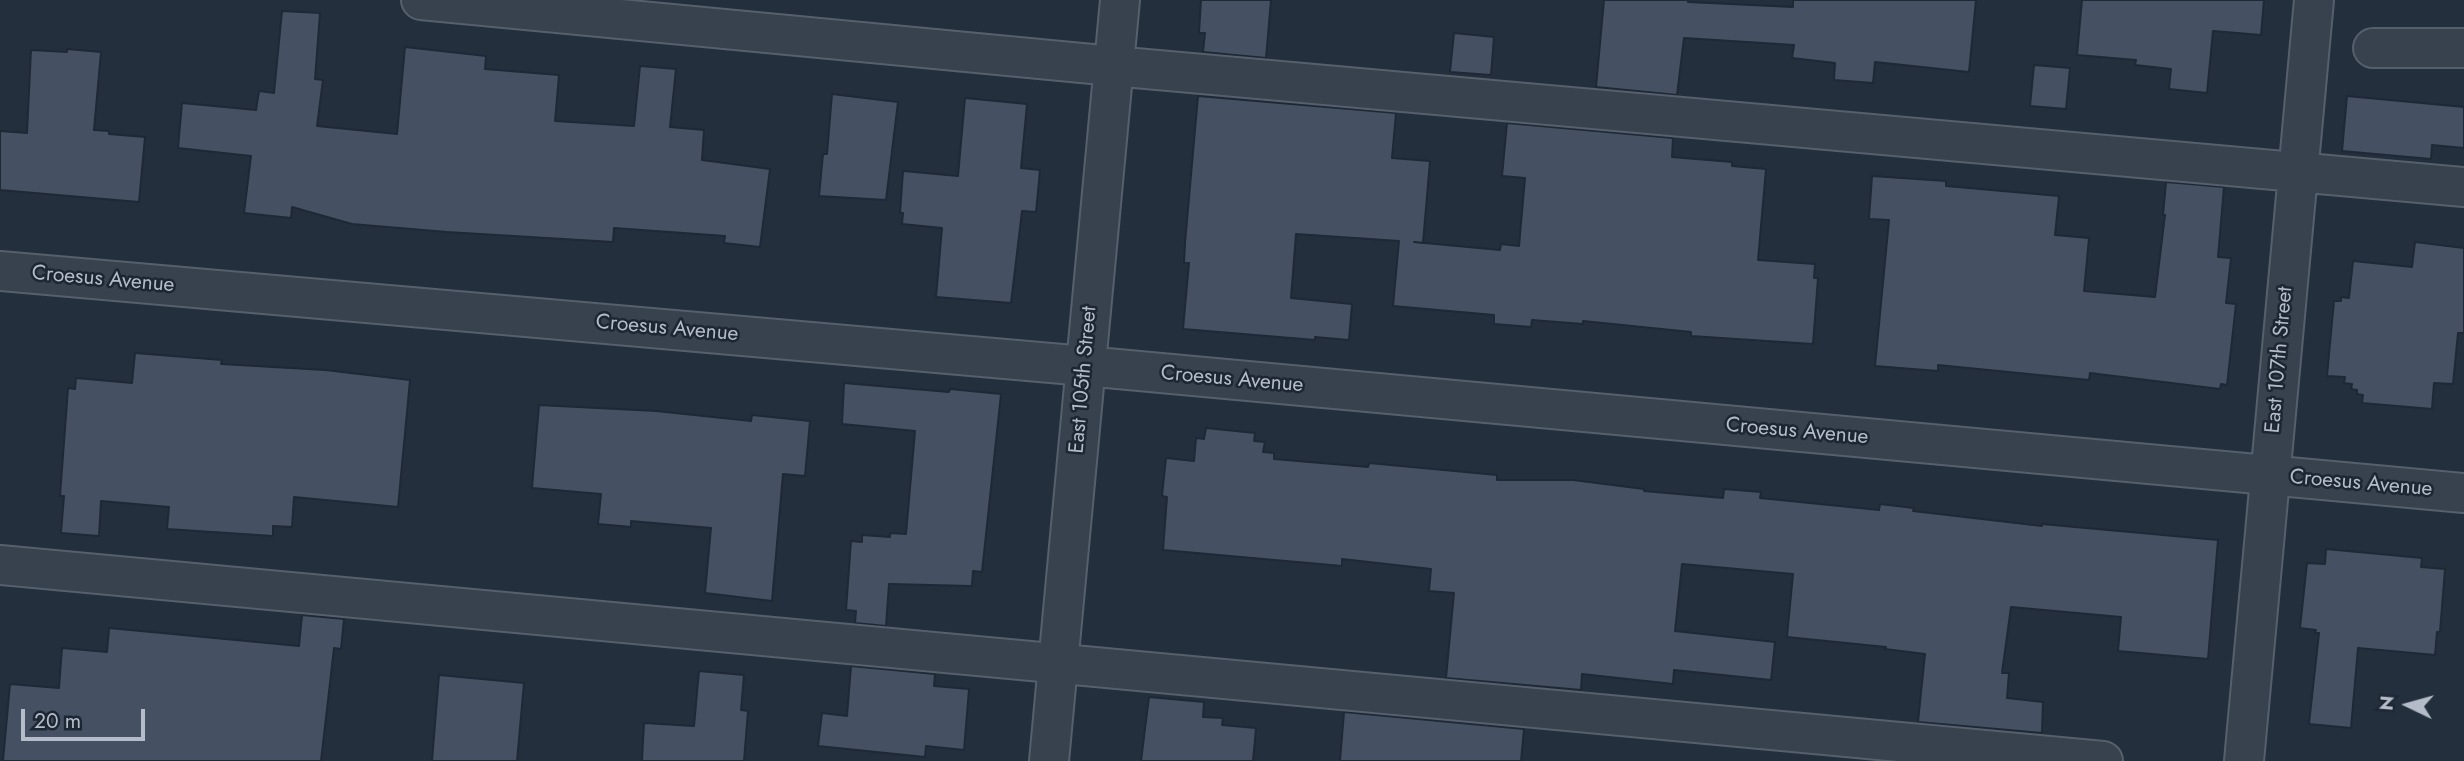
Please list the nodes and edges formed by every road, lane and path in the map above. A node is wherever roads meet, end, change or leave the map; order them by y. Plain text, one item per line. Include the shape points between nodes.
1 (421, 0) edge
2 (1121, 0) edge
3 (2314, 0) edge
4 (2373, 48) dead end
5 (2464, 48) edge
6 (1113, 66) junction
7 (2298, 173) junction
8 (2464, 187) edge
9 (0, 271) edge
10 (1085, 366) junction
11 (2269, 476) junction
12 (2464, 493) edge
13 (0, 565) edge
14 (1058, 663) junction
15 (1049, 761) edge
16 (2103, 761) edge
17 (2244, 761) edge

1 - 6 street
2 - 6 street, East 105th Street
3 - 7 street, East 107th Street
4 - 5 street
6 - 7 street
6 - 10 street, East 105th Street
7 - 8 street
7 - 11 street, East 107th Street
9 - 10 street, Croesus Avenue
10 - 11 street, Croesus Avenue
10 - 14 street, East 105th Street
11 - 12 street, Croesus Avenue
11 - 17 street, East 107th Street
13 - 14 street
14 - 15 street, East 105th Street
14 - 16 street

